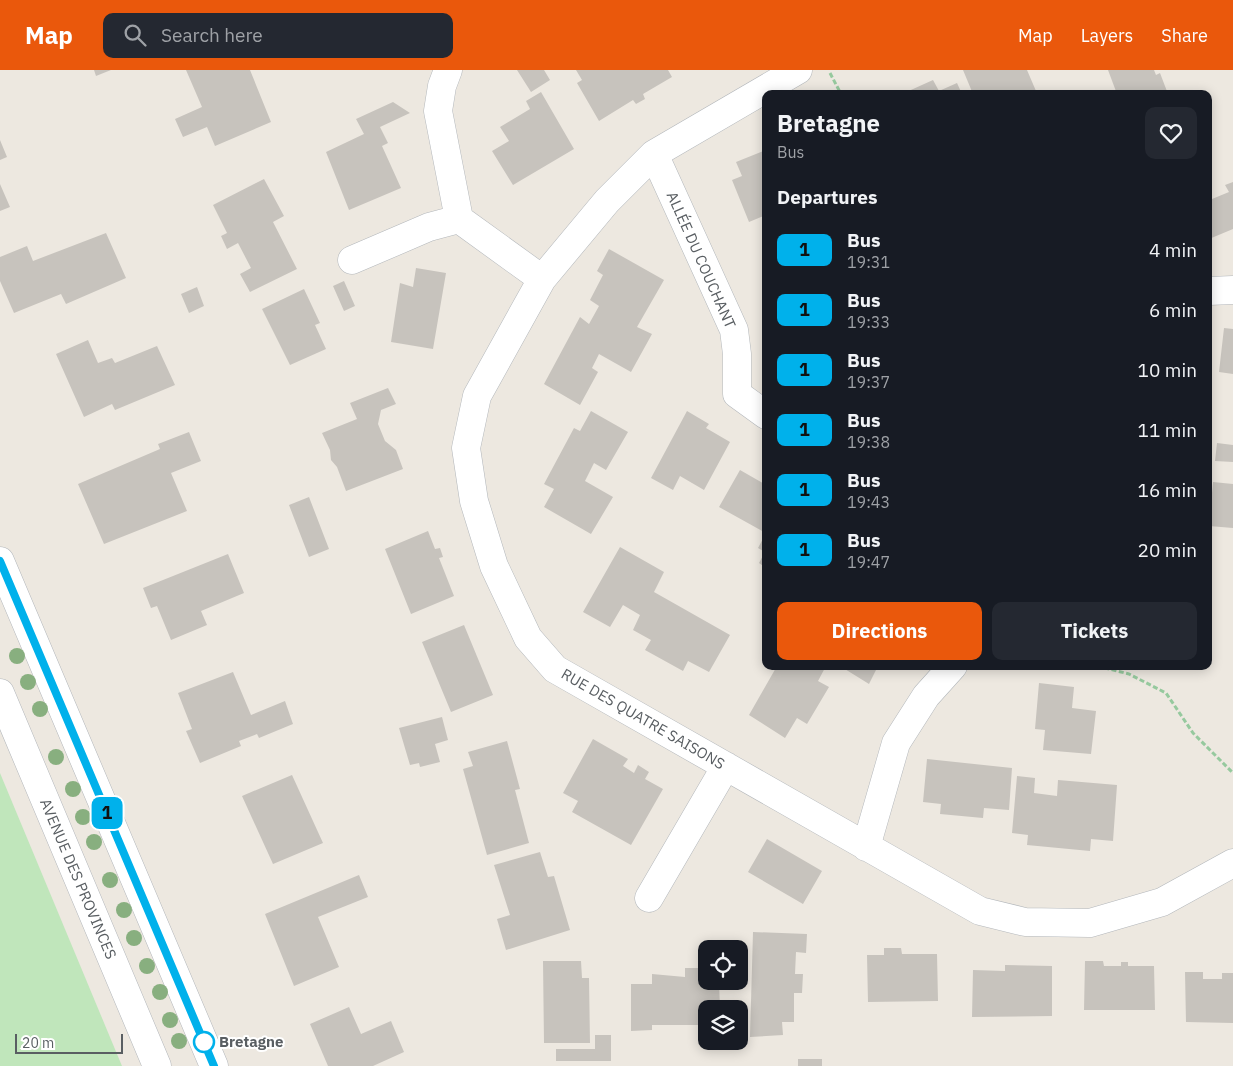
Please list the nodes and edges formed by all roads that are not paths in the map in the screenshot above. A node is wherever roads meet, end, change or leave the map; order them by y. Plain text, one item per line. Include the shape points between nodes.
1 (448, 70) edge
2 (798, 70) edge
3 (764, 90) edge
4 (762, 91) edge
5 (654, 154) junction
6 (459, 219) junction
7 (352, 260) dead end
8 (542, 279) junction
9 (1233, 290) edge
10 (1212, 291) edge
11 (762, 412) edge
12 (0, 561) edge
13 (949, 670) edge
14 (0, 692) edge
15 (726, 766) junction
16 (866, 847) junction
17 (1233, 863) edge
18 (649, 898) dead end
19 (157, 1066) edge
20 (214, 1066) edge

1 - 6 street via 438,111
2 - 3 street, RUE DES QUATRE SAISONS
4 - 5 street, RUE DES QUATRE SAISONS
5 - 8 street, RUE DES QUATRE SAISONS via 607,201
5 - 11 street, ALLÉE DU COUCHANT via 734,330 737,394
6 - 7 street via 429,227
6 - 8 street
8 - 15 street, RUE DES QUATRE SAISONS via 477,396 466,448 474,501 494,566 528,638 555,669
9 - 10 street
12 - 20 street
13 - 16 street via 926,696 896,743
14 - 19 street, AVENUE DES PROVINCES
15 - 16 street, RUE DES QUATRE SAISONS
15 - 18 street
16 - 17 street, RUE DES QUATRE SAISONS via 980,911 1025,922 1090,923 1162,902

